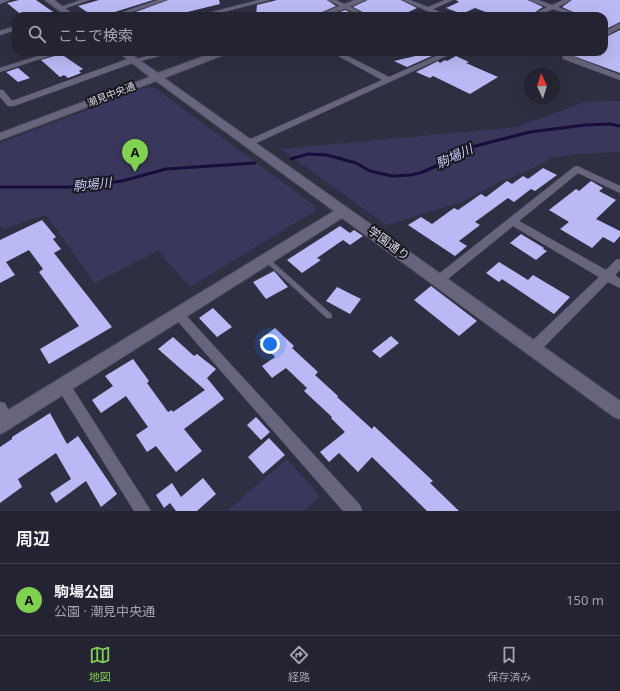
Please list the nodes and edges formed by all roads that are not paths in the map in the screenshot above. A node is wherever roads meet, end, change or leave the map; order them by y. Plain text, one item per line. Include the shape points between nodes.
1 (7, 0) edge
2 (49, 0) edge
3 (87, 0) edge
4 (164, 0) edge
5 (267, 0) edge
6 (330, 0) edge
7 (362, 0) edge
8 (405, 0) edge
9 (450, 0) edge
10 (532, 0) edge
11 (568, 0) edge
12 (0, 2) edge
13 (345, 6) junction
14 (553, 7) junction
15 (428, 9) junction
16 (60, 12) edge
17 (126, 12) edge
18 (216, 12) edge
19 (329, 12) edge
20 (358, 12) edge
21 (435, 12) edge
22 (542, 12) edge
23 (567, 12) edge
24 (608, 25) edge
25 (619, 27) edge
26 (12, 29) edge
27 (0, 33) edge
28 (608, 33) edge
29 (45, 56) edge
30 (128, 56) edge
31 (152, 56) edge
32 (212, 56) edge
33 (343, 56) edge
34 (440, 56) edge
35 (568, 56) edge
36 (134, 60) junction
37 (0, 70) edge
38 (156, 77) junction
39 (620, 78) edge
40 (388, 80) junction
41 (0, 92) edge
42 (0, 137) edge
43 (249, 143) junction
44 (620, 190) edge
45 (344, 211) junction
46 (512, 221) junction
47 (266, 259) junction
48 (620, 263) edge
49 (607, 276) junction
50 (439, 280) junction
51 (620, 284) edge
52 (178, 314) junction
53 (329, 316) dead end
54 (534, 348) junction
55 (63, 385) junction
56 (620, 411) edge
57 (2, 418) edge
58 (143, 511) edge
59 (354, 511) edge

1 - 12 street
2 - 16 street
3 - 16 street
4 - 17 street
5 - 18 street
6 - 13 street
7 - 13 street
8 - 15 street
9 - 15 street
10 - 14 street
11 - 14 street
13 - 19 street
13 - 20 street
14 - 22 street
14 - 23 street
15 - 21 street
24 - 25 street
25 - 28 street
26 - 27 street
29 - 37 street
30 - 36 street, 学園通り
31 - 36 street
32 - 38 street, 潮見中央通
33 - 40 street
34 - 40 street
35 - 39 street
36 - 38 street, 学園通り
36 - 41 street via 11,104
38 - 42 street, 潮見中央通
38 - 43 street, 学園通り
40 - 43 street
43 - 45 street, 学園通り
44 - 46 street via 577,169
45 - 47 street
45 - 50 street, 学園通り
46 - 49 street
46 - 50 street
47 - 52 street
47 - 53 lane
48 - 49 street
49 - 51 street
49 - 54 street
50 - 54 street, 学園通り
52 - 55 street
52 - 59 street
54 - 56 street, 学園通り
55 - 57 street
55 - 58 street

